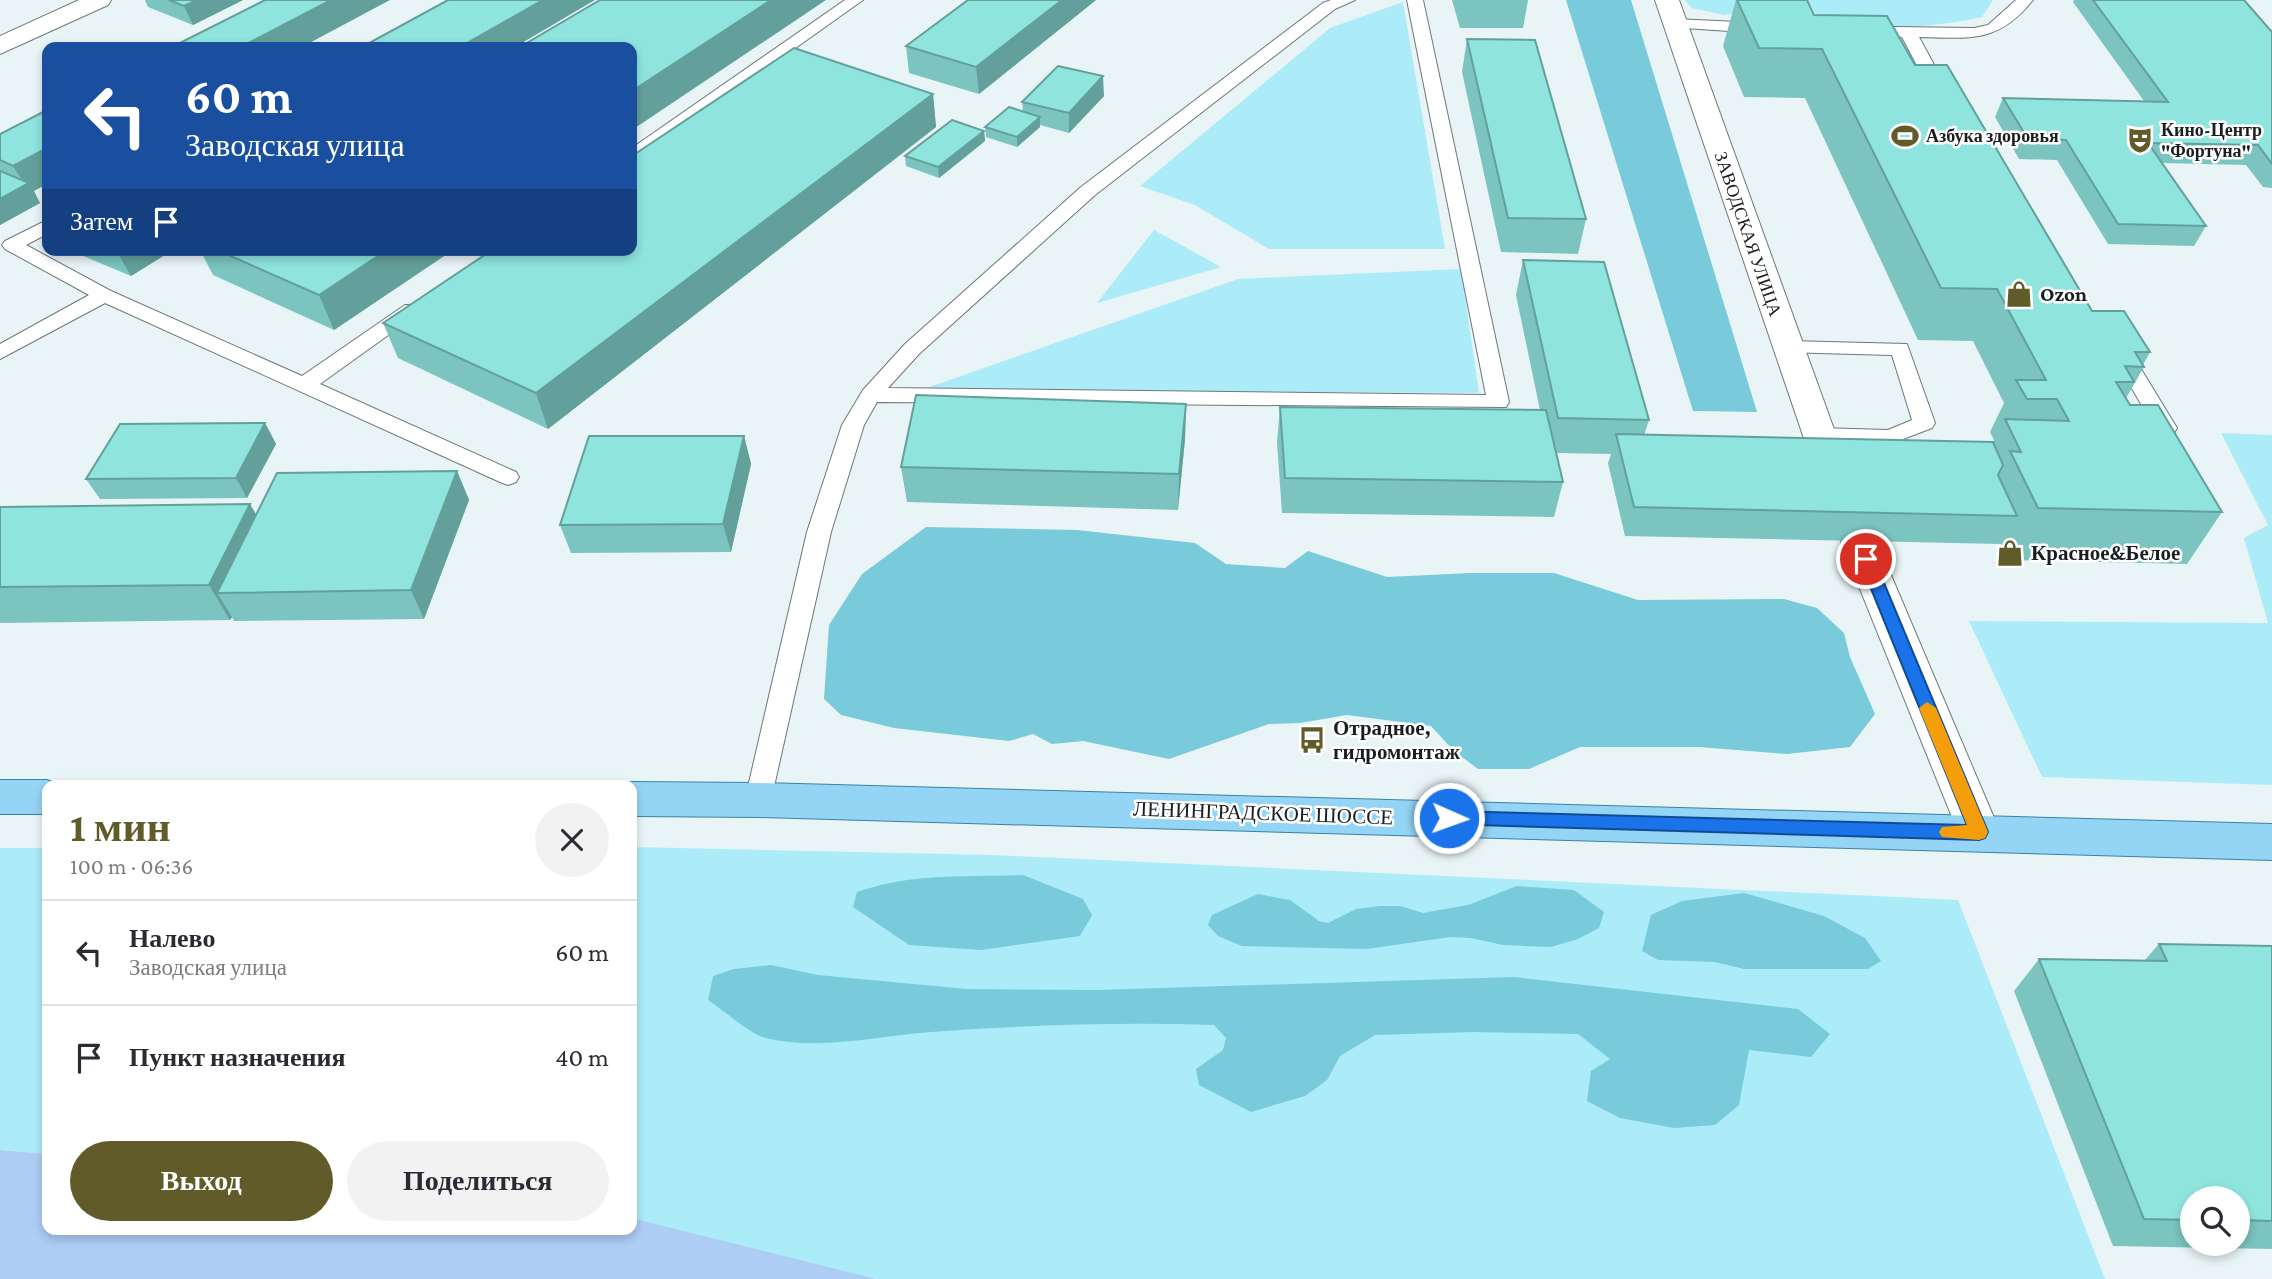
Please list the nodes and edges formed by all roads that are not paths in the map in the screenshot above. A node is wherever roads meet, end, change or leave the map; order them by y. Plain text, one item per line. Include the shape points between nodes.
1 (49, 0) edge
2 (855, 0) edge
3 (1347, 0) edge
4 (1415, 0) edge
5 (2025, 0) edge
6 (88, 5) edge
7 (1671, 12) edge
8 (1770, 29) edge
9 (1882, 32) edge
10 (1908, 32) junction
11 (0, 46) edge
12 (1953, 117) edge
13 (637, 153) edge
14 (42, 229) edge
15 (104, 295) junction
16 (428, 298) edge
17 (2101, 337) edge
18 (1788, 347) junction
19 (0, 353) edge
20 (304, 385) junction
21 (870, 396) junction
22 (2166, 428) edge
23 (1819, 435) junction
24 (1831, 468) edge
25 (508, 477) dead end
26 (1859, 542) edge
27 (0, 797) edge
28 (42, 797) edge
29 (637, 799) edge
30 (758, 800) junction
31 (1979, 832) junction
32 (2272, 842) edge

1 - 6 street
2 - 13 lane
3 - 21 lane via 1329,6 1088,191 912,349
4 - 21 lane via 1498,402
5 - 10 lane via 1994,28 1974,33
6 - 11 street
7 - 8 lane
7 - 18 street, ЗАВОДСКАЯ УЛИЦА
9 - 10 lane
10 - 12 lane
14 - 15 lane via 12,245
15 - 19 lane
15 - 20 lane
16 - 20 lane
17 - 22 lane via 2121,352
18 - 23 street, ЗАВОДСКАЯ УЛИЦА
18 - 23 lane via 1900,349 1924,423 1890,437
20 - 25 lane
21 - 30 lane via 853,425 819,532
23 - 24 street, ЗАВОДСКАЯ УЛИЦА
26 - 31 street
27 - 28 main road
29 - 30 main road, ЛЕНИНГРАДСКОЕ ШОССЕ
30 - 31 main road, ЛЕНИНГРАДСКОЕ ШОССЕ
31 - 32 main road, ЛЕНИНГРАДСКОЕ ШОССЕ

